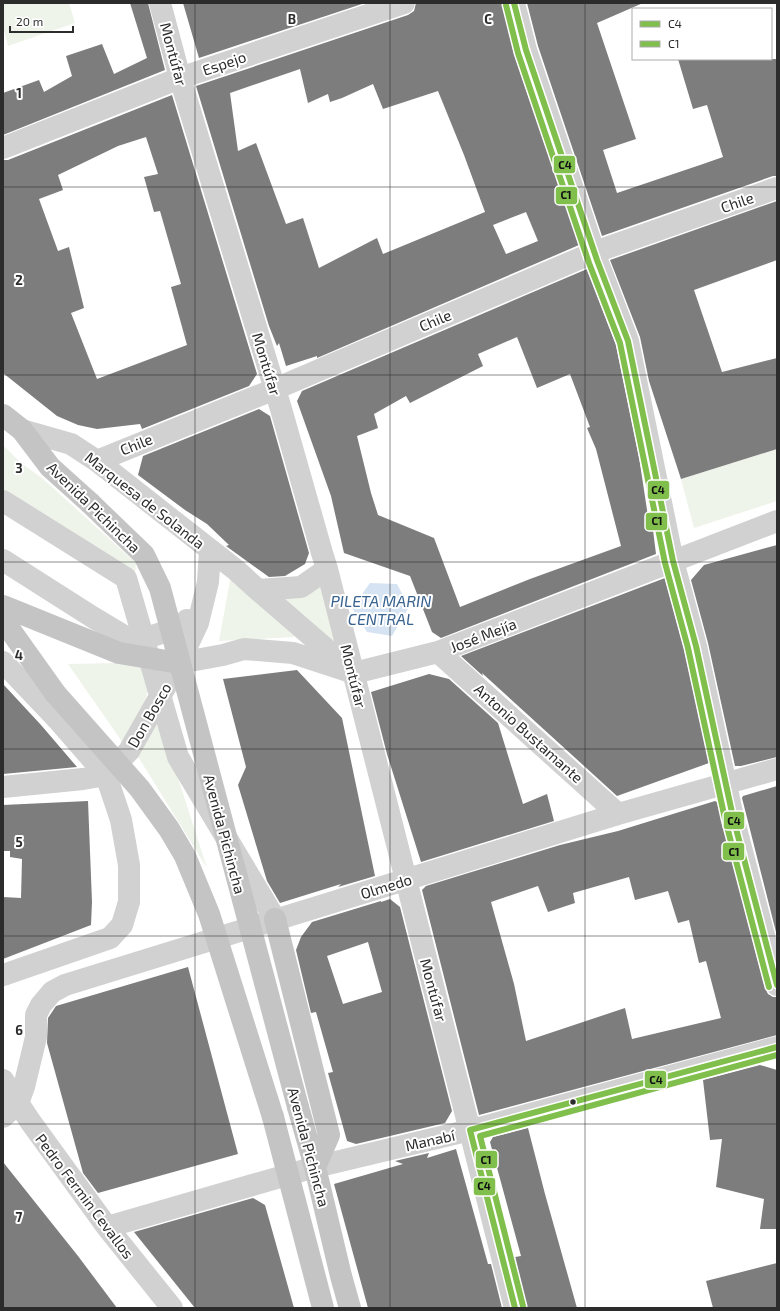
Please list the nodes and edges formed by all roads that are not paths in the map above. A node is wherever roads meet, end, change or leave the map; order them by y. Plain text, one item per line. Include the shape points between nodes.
1 (160, 3) edge
2 (404, 3) edge
3 (514, 3) edge
4 (180, 78) junction
5 (3, 148) edge
6 (777, 188) edge
7 (595, 252) junction
8 (274, 389) junction
9 (3, 415) edge
10 (22, 430) junction
11 (97, 461) junction
12 (3, 501) edge
13 (777, 521) edge
14 (210, 550) junction
15 (3, 560) edge
16 (673, 561) junction
17 (328, 569) junction
18 (258, 590) junction
19 (204, 595) junction
20 (3, 606) edge
21 (3, 620) edge
22 (146, 649) junction
23 (438, 652) junction
24 (3, 662) edge
25 (179, 663) junction
26 (354, 673) junction
27 (160, 695) junction
28 (777, 769) edge
29 (106, 775) junction
30 (726, 784) junction
31 (3, 787) edge
32 (618, 814) junction
33 (406, 880) junction
34 (275, 919) junction
35 (3, 976) edge
36 (777, 984) edge
37 (34, 1043) junction
38 (777, 1046) edge
39 (3, 1070) edge
40 (3, 1080) edge
41 (11, 1110) edge
42 (470, 1130) junction
43 (315, 1167) junction
44 (289, 1174) junction
45 (106, 1227) junction
46 (172, 1308) edge
47 (323, 1308) edge
48 (350, 1308) edge
49 (515, 1308) edge

1 - 4 street, Montúfar
2 - 4 street, Espejo
3 - 7 street via 526,50
4 - 5 street, Espejo
4 - 8 street, Montúfar
6 - 7 street, Chile
7 - 8 street, Chile
7 - 16 street via 628,341
8 - 11 street, Chile
8 - 17 street, Montúfar
9 - 10 main road, Avenida Pichincha
10 - 11 street, Marquesa de Solanda via 71,444
10 - 43 main road, Avenida Pichincha, bridge via 50,467 144,556 160,588
11 - 14 street, Marquesa de Solanda
12 - 22 street via 126,578
13 - 16 street, José Mejía
14 - 18 street, Marquesa de Solanda
14 - 19 street, Don Bosco via 208,582
15 - 22 street
16 - 23 street, José Mejía
16 - 30 street via 696,646
17 - 18 street via 301,588
17 - 26 street, Montúfar
18 - 26 street, Marquesa de Solanda
19 - 22 street via 196,610 180,628
19 - 25 street, Don Bosco via 198,623
20 - 22 main road via 119,653
21 - 44 main road, Avenida Pichincha, bridge via 55,693 140,789 169,829 184,856 209,914
22 - 25 main road
22 - 27 street
23 - 26 street, José Mejía
23 - 32 street, Antonio Bustamante
24 - 29 street
25 - 26 street via 244,649 293,653
25 - 27 street, Don Bosco
26 - 33 street, Montúfar
27 - 29 street, Don Bosco via 131,747
27 - 34 street via 178,756
28 - 30 street, Olmedo
29 - 31 street
29 - 35 street via 121,820 129,865 129,902 122,925 110,938
30 - 32 street, Olmedo
30 - 36 street
32 - 33 street, Olmedo
33 - 34 street, Olmedo
33 - 42 street, Montúfar
34 - 37 street, Olmedo via 65,984 52,992 41,1005 36,1015
34 - 43 main road via 329,1135
37 - 39 street via 15,1067
37 - 41 street, Olmedo via 24,1087
38 - 42 street, Manabí
40 - 41 street, Pedro Fermin Cevallos
41 - 45 street, Pedro Fermin Cevallos via 30,1121
42 - 43 street, Manabí
42 - 49 street, Montúfar
43 - 44 street, Manabí
43 - 48 main road, Avenida Pichincha
44 - 45 street, Manabí
44 - 47 main road, Avenida Pichincha
45 - 46 street, Pedro Fermin Cevallos

